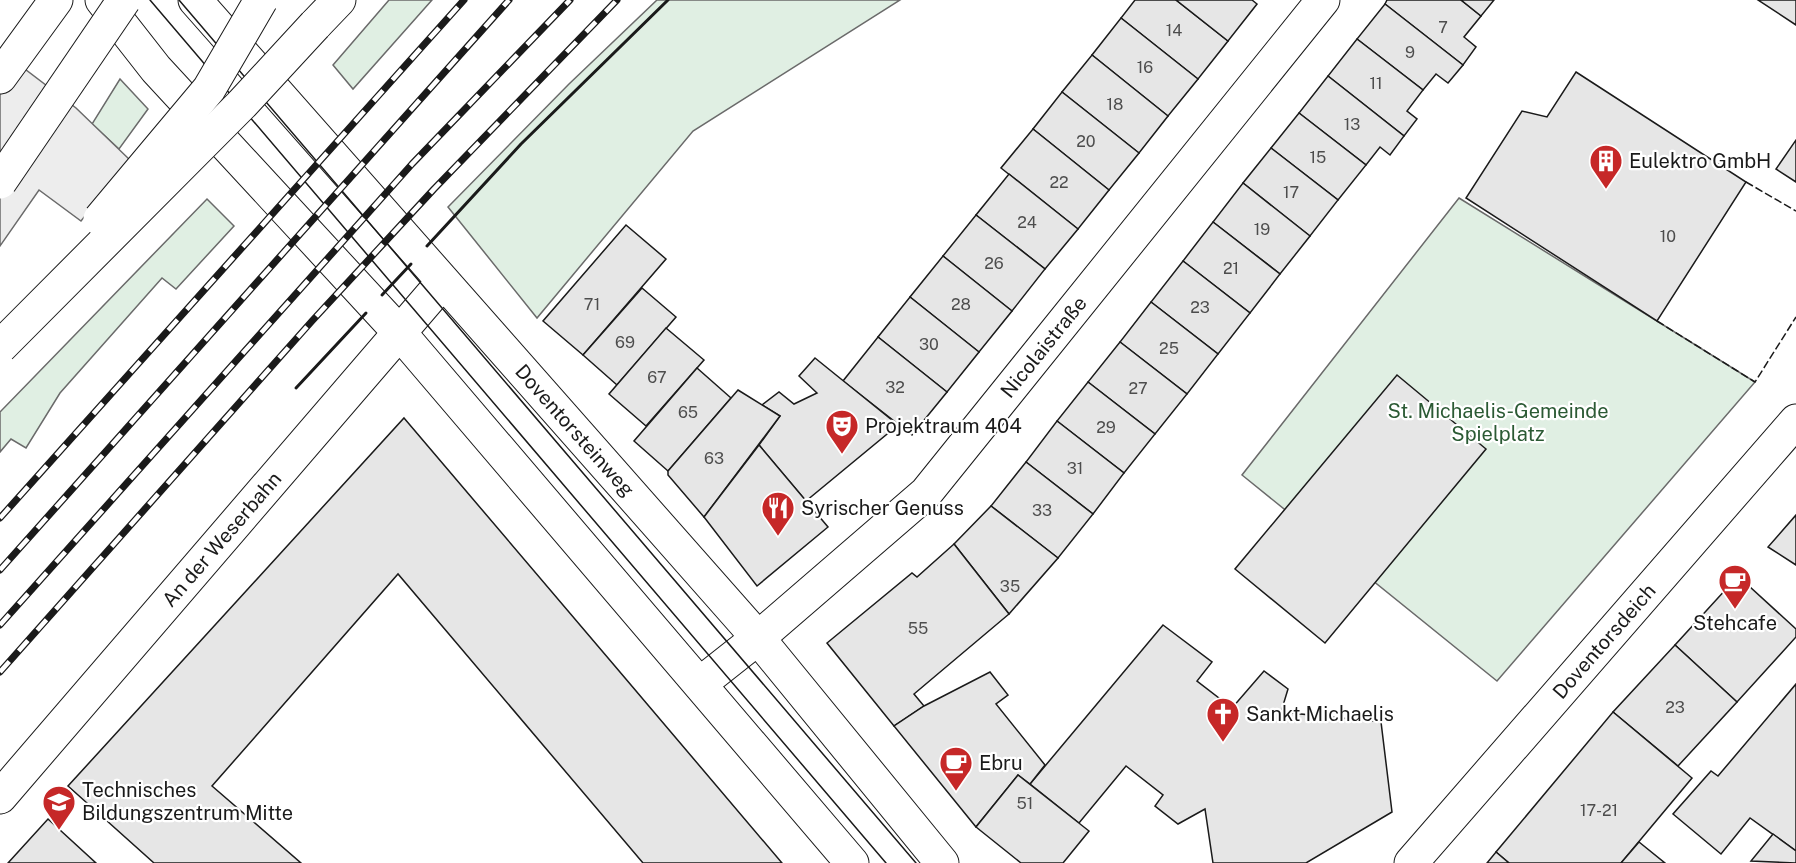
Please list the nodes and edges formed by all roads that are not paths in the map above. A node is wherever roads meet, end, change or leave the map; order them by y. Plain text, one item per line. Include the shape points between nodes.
1 (102, 0) edge
2 (124, 0) edge
3 (261, 0) edge
4 (339, 0) edge
5 (1323, 0) edge
6 (198, 3) edge
7 (49, 5) edge
8 (0, 77) edge
9 (0, 182) edge
10 (443, 282) junction
11 (399, 332) junction
12 (0, 346) edge
13 (1796, 421) edge
14 (758, 638) junction
15 (701, 683) junction
16 (0, 797) edge
17 (852, 863) edge
18 (942, 863) edge
19 (1411, 863) edge

1 - 11 main road via 156,69
2 - 9 main road, bridge
3 - 12 main road, bridge via 208,89
4 - 12 main road, bridge via 242,104
5 - 14 main road, Nicolaistraße via 926,493
6 - 10 main road, Doventorsteinweg
7 - 8 main road
10 - 11 main road, An der Weserbahn
10 - 14 main road, Doventorsteinweg
11 - 15 main road
11 - 16 main road, An der Weserbahn
13 - 19 main road, Doventorsdeich
14 - 15 main road, Nicolaistraße
14 - 18 main road, Doventorsteinweg
15 - 17 main road

